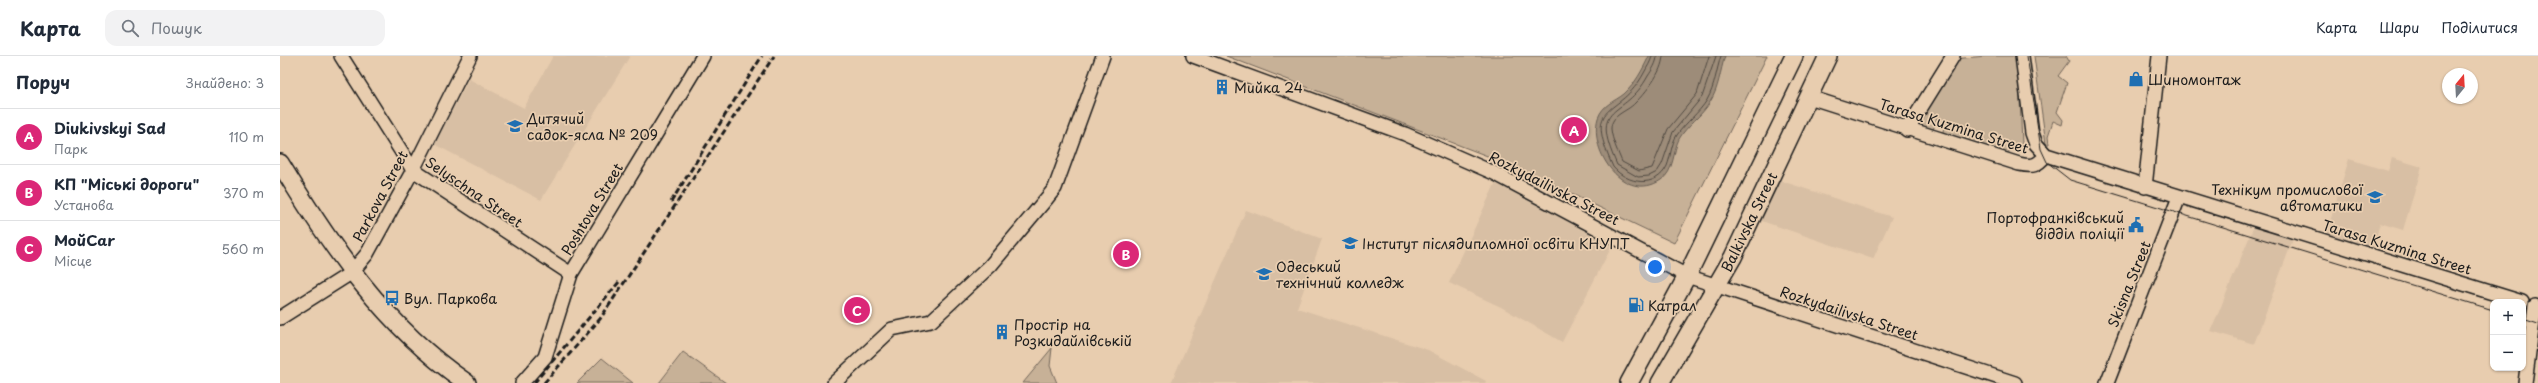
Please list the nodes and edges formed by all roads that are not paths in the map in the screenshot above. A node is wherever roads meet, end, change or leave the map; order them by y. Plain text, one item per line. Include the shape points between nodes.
1 (341, 56) edge
2 (470, 56) edge
3 (703, 56) edge
4 (1103, 56) edge
5 (1193, 56) edge
6 (1794, 56) edge
7 (1828, 56) edge
8 (1953, 56) edge
9 (2022, 56) edge
10 (2159, 56) edge
11 (1809, 97) junction
12 (1907, 130) junction
13 (2046, 155) junction
14 (280, 164) edge
15 (413, 170) junction
16 (2145, 187) junction
17 (2180, 197) junction
18 (351, 273) junction
19 (570, 274) junction
20 (1687, 276) junction
21 (1716, 288) junction
22 (2529, 304) edge
23 (280, 318) edge
24 (467, 383) edge
25 (522, 383) edge
26 (834, 383) edge
27 (1629, 383) edge
28 (1660, 383) edge
29 (2015, 383) edge
30 (2107, 383) edge
31 (2525, 383) edge

1 - 15 street, Selyschna Street
2 - 15 street, Parkova Street
3 - 19 street, Poshtova Street
4 - 26 street via 1055,188 1047,198 990,266 931,321 892,328
5 - 20 street, Rozkydailivska Street via 1406,134 1494,173
6 - 20 main road
7 - 11 main road, Balkivska Street
8 - 12 street
9 - 13 street via 2032,133 2036,144
10 - 16 street
11 - 12 street, Tarasa Kuzmina Street
11 - 21 main road, Balkivska Street
12 - 13 street, Tarasa Kuzmina Street via 2031,166 2039,164
13 - 16 street, Tarasa Kuzmina Street
14 - 18 main road
15 - 18 street, Parkova Street via 367,254
15 - 19 street, Selyschna Street
16 - 17 street, Tarasa Kuzmina Street
17 - 22 street, Tarasa Kuzmina Street
17 - 30 street, Skisna Street
18 - 23 street, Parkova Street
18 - 24 main road via 386,313
19 - 25 street, Poshtova Street via 545,357
20 - 21 street, Rozkydailivska Street
20 - 27 main road
21 - 28 main road, Balkivska Street
21 - 29 street, Rozkydailivska Street
22 - 31 street

